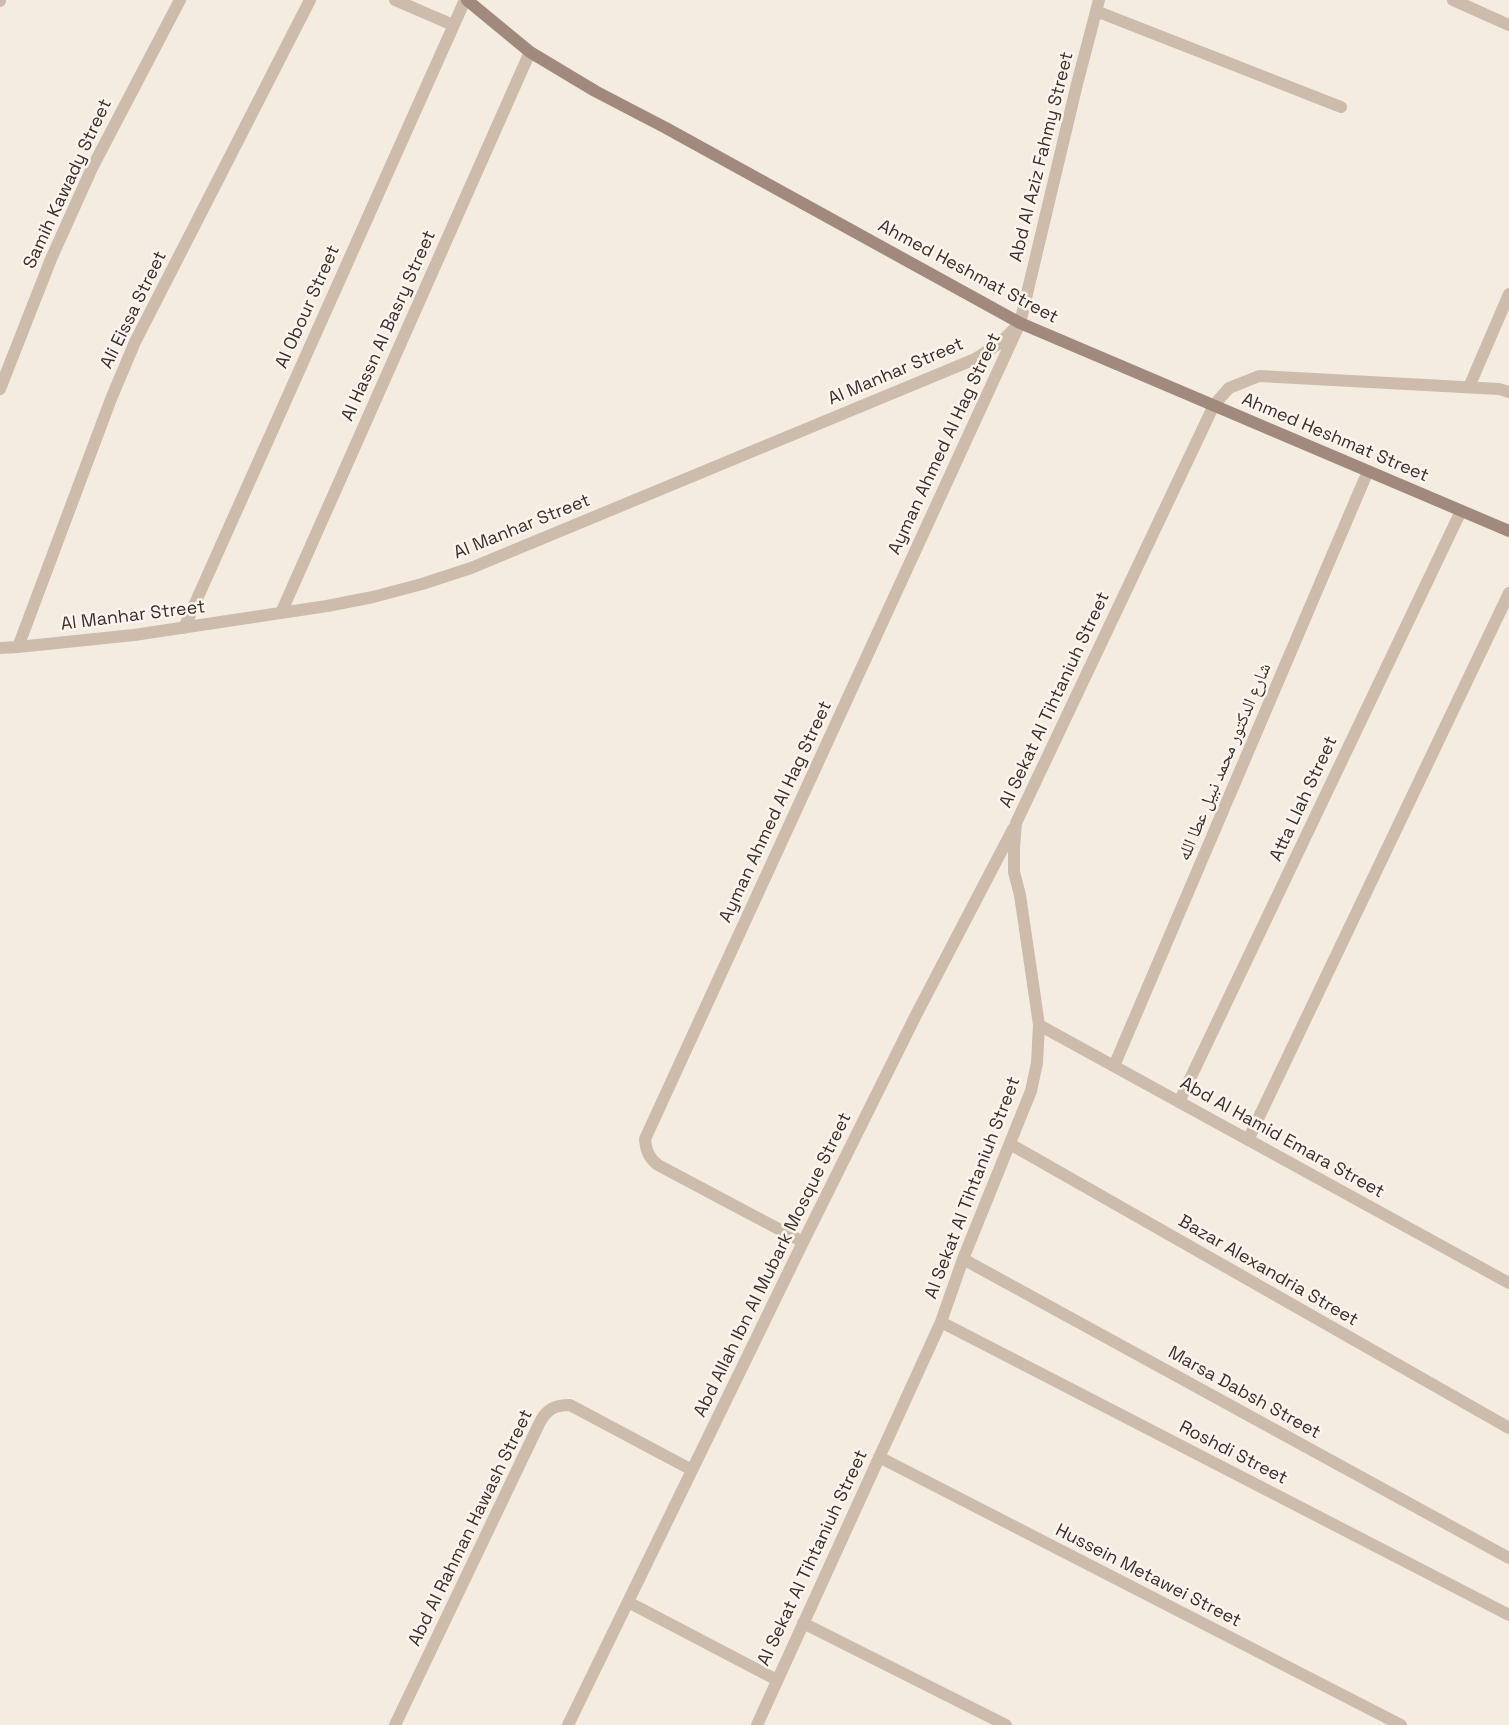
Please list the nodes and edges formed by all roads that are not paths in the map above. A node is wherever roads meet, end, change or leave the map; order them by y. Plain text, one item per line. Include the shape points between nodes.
1 (180, 0) edge
2 (310, 0) edge
3 (395, 0) edge
4 (466, 0) edge
5 (1452, 0) edge
6 (1097, 5) edge
7 (453, 25) junction
8 (1509, 25) edge
9 (530, 52) junction
10 (1341, 107) dead end
11 (1509, 294) edge
12 (1020, 323) junction
13 (1469, 387) junction
14 (0, 389) edge
15 (1509, 392) edge
16 (1214, 405) junction
17 (1368, 471) junction
18 (1461, 510) junction
19 (1509, 531) edge
20 (1509, 593) edge
21 (281, 613) junction
22 (184, 628) junction
23 (18, 647) junction
24 (0, 648) edge
25 (1016, 823) junction
26 (1039, 1025) junction
27 (1114, 1066) junction
28 (1179, 1102) junction
29 (1248, 1140) junction
30 (1010, 1144) junction
31 (803, 1242) junction
32 (963, 1258) junction
33 (1509, 1283) edge
34 (941, 1322) junction
35 (1509, 1428) edge
36 (879, 1457) junction
37 (692, 1470) junction
38 (1509, 1558) edge
39 (628, 1602) junction
40 (1509, 1615) edge
41 (803, 1623) junction
42 (777, 1680) junction
43 (395, 1725) edge
44 (568, 1725) edge
45 (757, 1725) edge
46 (1006, 1725) edge
47 (1401, 1725) edge

1 - 14 street, Samih Kawady Street via 92,168 51,259
2 - 23 street, Ali Eissa Street via 135,342
3 - 7 street
4 - 7 street, Al Obour Street
4 - 9 street, Ahmed Heshmat Street
5 - 8 street
6 - 10 street
6 - 12 street, Abd Al Aziz Fahmy Street
7 - 22 street, Al Obour Street
9 - 12 street, Ahmed Heshmat Street via 595,91
9 - 21 street, Al Hassn Al Basry Street
11 - 13 street
12 - 16 street, Ahmed Heshmat Street
12 - 21 street, Al Manhar Street via 975,359 471,568 373,597
12 - 31 street, Ayman Ahmed Al Hag Street via 645,1140 648,1154 658,1165
13 - 15 street, Al Sekat Al Tihtaniuh Street
13 - 16 street, Al Sekat Al Tihtaniuh Street via 1259,376 1229,388
16 - 17 street, Ahmed Heshmat Street
16 - 25 street, Al Sekat Al Tihtaniuh Street
17 - 18 street, Ahmed Heshmat Street
17 - 27 street, شارع الدكتور محمد نبيل عطا الله
18 - 19 street, Ahmed Heshmat Street
18 - 28 street, Atta Llah Street
20 - 29 street
21 - 22 street, Al Manhar Street
22 - 23 street, Al Manhar Street
23 - 24 street, Al Manhar Street
25 - 26 street, Al Sekat Al Tihtaniuh Street via 1014,872
25 - 31 street, Abd Allah Ibn Al Mubark Mosque Street
26 - 27 street, Abd Al Hamid Emara Street
26 - 30 street, Al Sekat Al Tihtaniuh Street via 1037,1063 1031,1091
27 - 28 street, Abd Al Hamid Emara Street
28 - 29 street, Abd Al Hamid Emara Street
29 - 33 street, Abd Al Hamid Emara Street
30 - 32 street, Al Sekat Al Tihtaniuh Street
30 - 35 street, Bazar Alexandria Street
31 - 37 street, Abd Allah Ibn Al Mubark Mosque Street
32 - 34 street, Al Sekat Al Tihtaniuh Street
32 - 38 street, Marsa Dabsh Street
34 - 36 street, Al Sekat Al Tihtaniuh Street
34 - 40 street, Roshdi Street
36 - 41 street, Al Sekat Al Tihtaniuh Street
36 - 47 street, Hussein Metawei Street
37 - 39 street, Abd Allah Ibn Al Mubark Mosque Street
37 - 43 street, Abd Al Rahman Hawash Street via 570,1405 555,1406 549,1410 540,1422
39 - 42 street
39 - 44 street, Abd Allah Ibn Al Mubark Mosque Street
41 - 42 street, Al Sekat Al Tihtaniuh Street
41 - 46 street
42 - 45 street, Al Sekat Al Tihtaniuh Street

